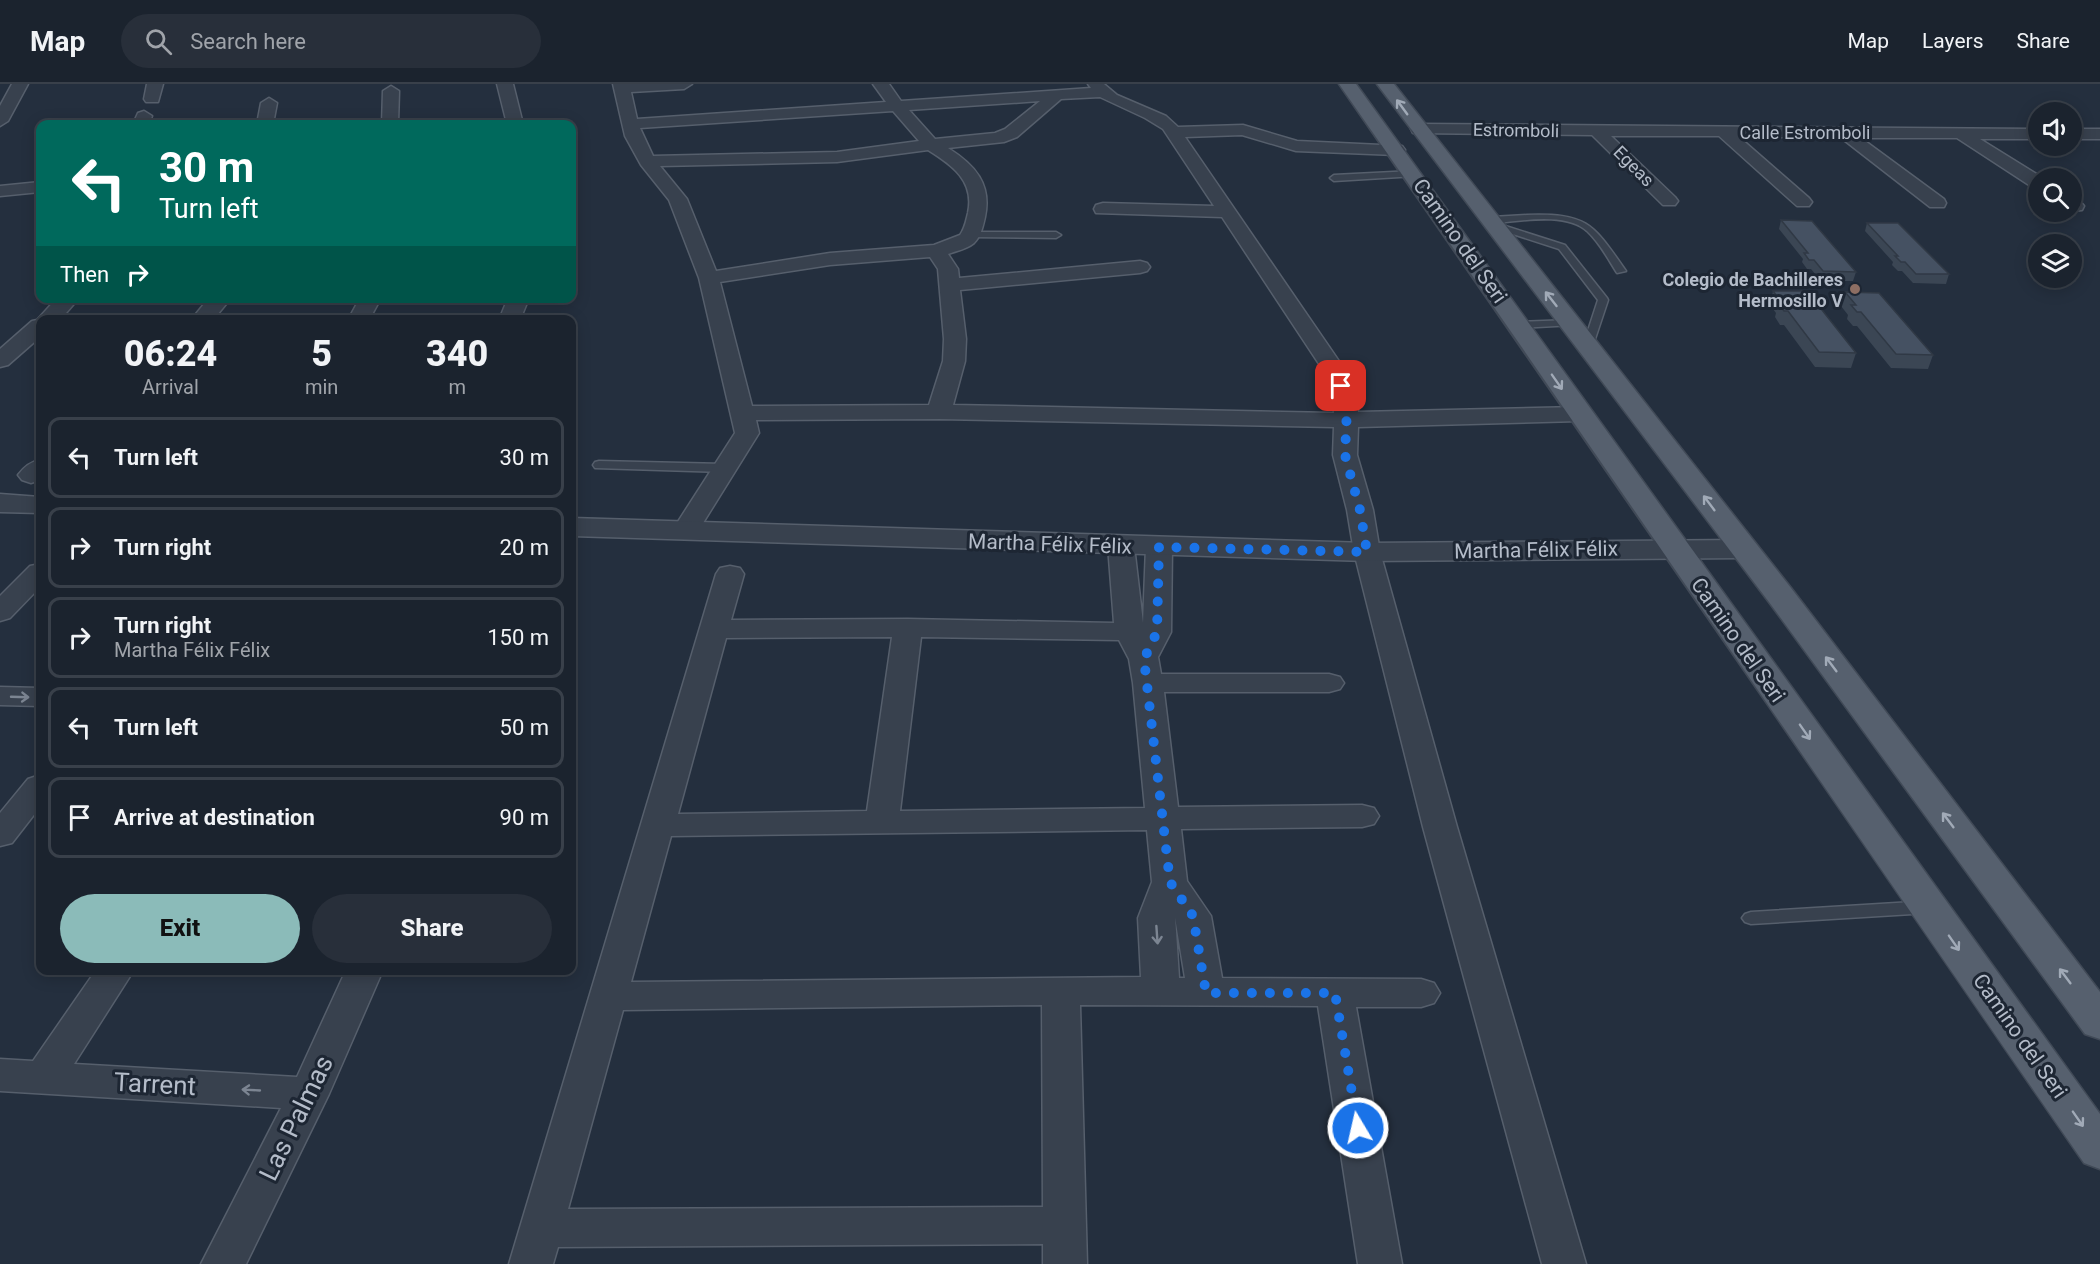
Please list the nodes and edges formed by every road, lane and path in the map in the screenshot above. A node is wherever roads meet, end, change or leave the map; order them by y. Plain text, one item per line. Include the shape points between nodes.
1 (20, 84) edge
2 (505, 84) edge
3 (684, 84) edge
4 (881, 84) edge
5 (1347, 84) edge
6 (1385, 84) edge
7 (622, 86) edge
8 (1099, 88) edge
9 (391, 92) dead end
10 (1056, 96) junction
11 (269, 103) dead end
12 (897, 106) junction
13 (266, 120) edge
14 (390, 120) edge
15 (514, 120) edge
16 (0, 121) edge
17 (632, 124) junction
18 (1173, 132) junction
19 (1572, 132) joint
20 (1598, 132) junction
21 (1724, 132) junction
22 (1843, 132) junction
23 (1421, 133) junction
24 (1960, 133) junction
25 (2028, 134) edge
26 (2082, 134) edge
27 (2100, 134) edge
28 (2082, 137) edge
29 (931, 145) junction
30 (2100, 145) edge
31 (1396, 150) junction
32 (647, 161) junction
33 (1413, 174) junction
34 (2028, 177) edge
35 (1334, 178) dead end
36 (36, 187) edge
37 (0, 191) edge
38 (1669, 201) dead end
39 (1803, 202) dead end
40 (1937, 203) dead end
41 (1103, 209) dead end
42 (1225, 212) junction
43 (1492, 222) junction
44 (971, 234) junction
45 (1056, 235) dead end
46 (936, 251) junction
47 (1140, 267) dead end
48 (1621, 271) dead end
49 (709, 278) junction
50 (950, 285) junction
51 (64, 303) edge
52 (216, 303) edge
53 (53, 315) edge
54 (205, 315) edge
55 (1570, 323) junction
56 (1517, 325) junction
57 (36, 334) edge
58 (0, 337) edge
59 (1588, 346) junction
60 (0, 360) edge
61 (939, 412) junction
62 (742, 413) junction
63 (1579, 414) junction
64 (1346, 419) junction
65 (599, 465) dead end
66 (724, 468) junction
67 (0, 503) edge
68 (36, 505) edge
69 (576, 527) edge
70 (685, 531) junction
71 (1121, 546) junction
72 (1159, 547) junction
73 (1673, 548) junction
74 (1744, 549) junction
75 (1367, 552) junction
76 (730, 574) dead end
77 (36, 576) edge
78 (15, 598) edge
79 (908, 628) junction
80 (715, 629) junction
81 (1129, 631) junction
82 (1150, 658) junction
83 (1329, 683) dead end
84 (0, 696) edge
85 (36, 697) edge
86 (36, 791) edge
87 (1362, 816) dead end
88 (1164, 820) junction
89 (882, 823) junction
90 (657, 825) junction
91 (0, 835) edge
92 (1170, 882) junction
93 (1929, 907) junction
94 (1751, 918) dead end
95 (113, 975) edge
96 (363, 975) edge
97 (1061, 991) junction
98 (1161, 992) junction
99 (1206, 993) junction
100 (1335, 993) junction
101 (1421, 993) dead end
102 (609, 996) junction
103 (2100, 1023) edge
104 (0, 1075) edge
105 (43, 1078) junction
106 (309, 1094) junction
107 (2100, 1150) edge
108 (1064, 1245) edge
109 (536, 1246) edge
110 (223, 1264) edge
111 (1380, 1264) edge
112 (1564, 1264) edge

1 - 16 street
2 - 15 street
3 - 7 street
4 - 12 street
5 - 31 main road, Camino del Seri
23 -> 6 main road, Camino del Seri
7 - 17 street
8 - 10 street
8 - 18 street via 1163,120
9 - 14 street
10 - 12 street
10 - 29 street via 1011,133 998,138
11 - 13 street
12 - 17 street
12 - 29 street
17 - 32 street via 633,136
18 - 31 street via 1243,130 1296,146
18 - 42 street
19 - 20 street, Calle Estromboli
19 - 23 street, Estromboli
20 - 21 street, Calle Estromboli
20 - 38 street, Egeas
21 - 22 street, Calle Estromboli
21 - 39 street
22 - 24 street, Calle Estromboli
22 - 40 street
23 - 43 main road, Camino del Seri
24 - 25 street, Calle Estromboli
24 - 34 street
26 - 27 street
28 - 30 street
29 - 32 street via 837,157
29 - 44 street via 960,163 978,193 980,203
31 - 33 main road, Camino del Seri
32 - 49 street via 678,199
33 - 35 lane
33 - 56 main road, Camino del Seri
36 - 37 street
41 - 42 street
42 - 64 street via 1332,367 1345,397
43 - 48 lane via 1545,218 1577,222 1592,230
55 -> 43 main road, Camino del Seri
43 - 59 lane via 1562,248 1576,265 1603,300
44 - 45 lane
44 - 46 street via 963,242
46 - 49 street via 830,259
46 - 50 street via 946,264
47 - 50 street
49 - 62 street
50 - 61 street via 954,361
51 - 53 street
52 - 54 street
55 - 56 lane
55 - 59 main road, Camino del Seri
56 -> 63 main road, Camino del Seri
57 - 58 street
57 - 60 street
74 -> 59 main road, Camino del Seri
61 - 62 street
61 - 64 street
62 - 66 street via 747,433
63 - 64 street
63 - 73 main road, Camino del Seri
64 - 75 street via 1345,455
65 - 66 lane
66 - 70 street
67 - 68 street
69 - 70 street, Martha Félix Félix
70 - 71 street, Martha Félix Félix
71 - 72 street, Martha Félix Félix
71 - 81 street
72 - 75 street, Martha Félix Félix
72 - 82 street
73 - 74 street, Martha Félix Félix
73 - 75 street, Martha Félix Félix
73 -> 93 main road, Camino del Seri
103 -> 74 main road, Camino del Seri
75 - 112 street
76 - 80 street
77 - 78 street
79 - 80 street
79 - 81 street
79 - 89 street
80 - 90 street
81 - 82 street
82 - 83 street
82 - 88 street
84 -> 85 street
86 - 91 street
87 - 88 street
88 - 89 street
88 - 92 street
89 - 90 street
90 - 102 street
92 -> 98 street via 1156,918
92 - 99 street via 1193,916
93 - 94 lane
93 -> 107 main road, Camino del Seri
95 - 105 street
96 - 106 street, Las Palmas
97 - 98 street
97 - 102 street
97 - 108 street
98 - 99 street
99 - 100 street
100 - 101 street
100 - 111 street
102 - 109 street
104 - 105 street, Tarrent
106 -> 105 street, Tarrent
106 - 110 street, Las Palmas
108 - 109 street

